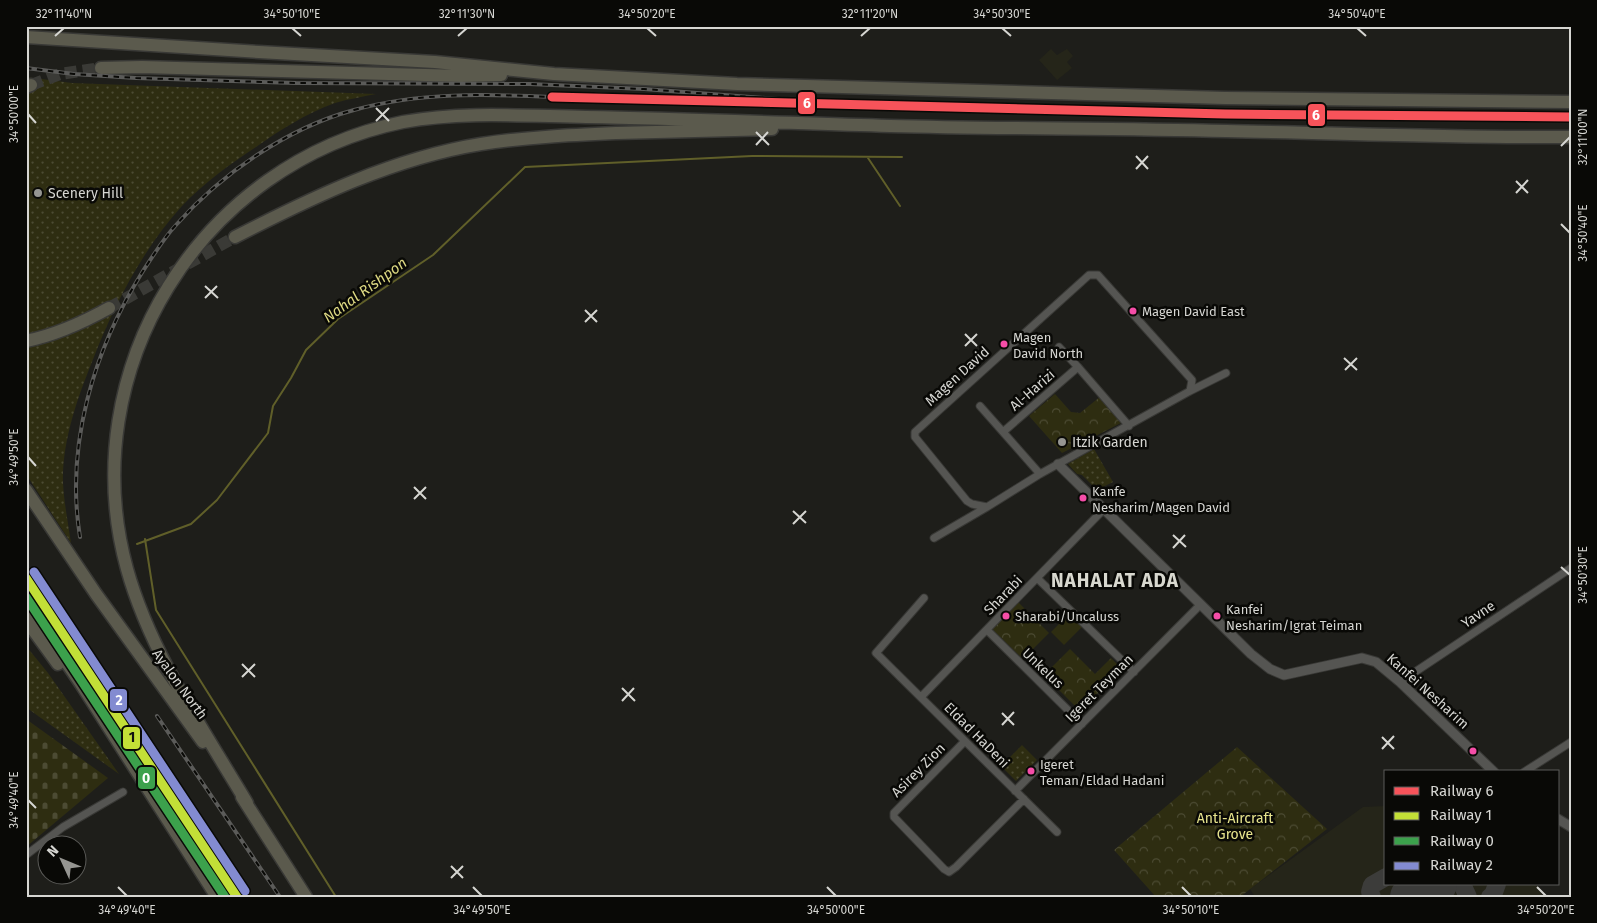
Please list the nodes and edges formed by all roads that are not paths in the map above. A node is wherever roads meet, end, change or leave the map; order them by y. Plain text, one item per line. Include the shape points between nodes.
1 (26, 37) edge
2 (101, 68) tunnel mouth
3 (554, 74) junction
4 (1571, 102) edge
5 (892, 126) junction
6 (1571, 137) edge
7 (235, 238) tunnel mouth
8 (109, 308) tunnel mouth
9 (26, 341) edge
10 (1059, 347) dead end
11 (1078, 367) junction
12 (1226, 373) dead end
13 (1190, 391) junction
14 (980, 406) dead end
15 (1129, 426) junction
16 (1003, 432) junction
17 (1058, 464) junction
18 (1040, 474) junction
19 (26, 490) edge
20 (987, 507) junction
21 (1103, 510) junction
22 (934, 538) dead end
23 (1571, 568) edge
24 (1037, 578) junction
25 (924, 598) dead end
26 (26, 602) edge
27 (1201, 604) junction
28 (26, 620) edge
29 (987, 630) junction
30 (1134, 672) junction
31 (1400, 682) junction
32 (921, 697) junction
33 (1082, 724) junction
34 (965, 741) junction
35 (1571, 742) edge
36 (1492, 770) edge
37 (1527, 770) edge
38 (1015, 791) junction
39 (123, 792) dead end
40 (1024, 799) junction
41 (247, 803) junction
42 (167, 816) junction
43 (1560, 820) edge
44 (1571, 827) edge
45 (1057, 832) dead end
46 (26, 856) edge
47 (217, 897) edge
48 (306, 897) edge

1 - 3 highway via 434,62
2 - 3 highway via 460,76
3 - 4 highway via 747,84 1195,97
5 - 6 highway
5 - 7 highway via 581,135 480,144 411,161 352,182
5 - 41 highway via 489,116 422,119 363,133 309,155 257,188 214,226 168,286 136,352 120,409 114,464 115,513 143,618
8 - 9 highway via 64,331
10 - 11 street
11 - 15 street
11 - 16 street, Al-Harizi
12 - 13 street
13 - 15 street
13 - 20 street, Magen David via 1192,380 1098,275 1089,275 915,432 967,501
14 - 16 street
15 - 17 street
16 - 18 street
17 - 18 street
17 - 21 street, Kanfei Nesharim
18 - 20 street
19 - 41 highway, Ayalon North via 96,594
20 - 22 street
21 - 24 street, Sharabi
21 - 27 street, Kanfei Nesharim
23 - 31 street, Yavne
24 - 29 street, Sharabi
24 - 30 street
25 - 32 street, Eldad HaDeni via 876,654
26 - 42 highway
27 - 30 street, Igeret Teyman
27 - 31 street, Kanfei Nesharim via 1251,654 1284,675 1362,658 1376,662
28 - 42 highway
29 - 32 street, Sharabi
29 - 33 street, Unkelus
30 - 33 street, Igeret Teyman
31 - 36 street, Kanfei Nesharim
32 - 34 street, Eldad HaDeni
33 - 38 street, Igeret Teyman
34 - 38 street, Eldad HaDeni
34 - 40 street, Asirey Zion via 894,813 894,817 944,869 950,872 956,867
35 - 37 street
38 - 40 street, Eldad HaDeni
39 - 46 street via 62,826
40 - 45 street, Eldad HaDeni
41 - 48 highway, Ayalon North
42 - 47 highway
43 - 44 street

